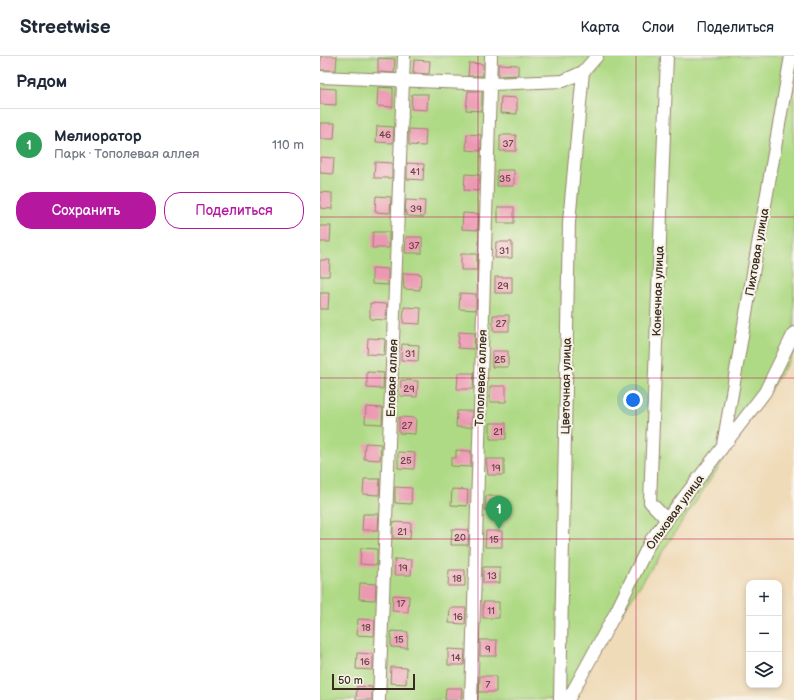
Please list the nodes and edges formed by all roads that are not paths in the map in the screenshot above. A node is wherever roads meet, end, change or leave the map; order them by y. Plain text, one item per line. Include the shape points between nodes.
1 (404, 56) edge
2 (492, 56) edge
3 (597, 56) edge
4 (667, 56) edge
5 (791, 56) edge
6 (583, 72) junction
7 (320, 77) edge
8 (403, 80) junction
9 (490, 84) junction
10 (794, 333) edge
11 (722, 447) junction
12 (667, 520) junction
13 (379, 700) edge
14 (471, 700) edge
15 (560, 700) edge
16 (568, 700) edge

1 - 8 street, Еловая аллея
2 - 9 street, Тополевая аллея
3 - 6 street
4 - 12 street, Конечная улица via 650,502
5 - 11 street, Пихтовая улица
6 - 9 street via 563,81
6 - 15 street, Цветочная улица via 569,222
7 - 8 street
8 - 9 street
8 - 13 street, Еловая аллея
9 - 14 street, Тополевая аллея
10 - 11 street, Ольховая улица via 765,392
11 - 12 street, Ольховая улица
12 - 16 street, Ольховая улица via 651,540 615,614

